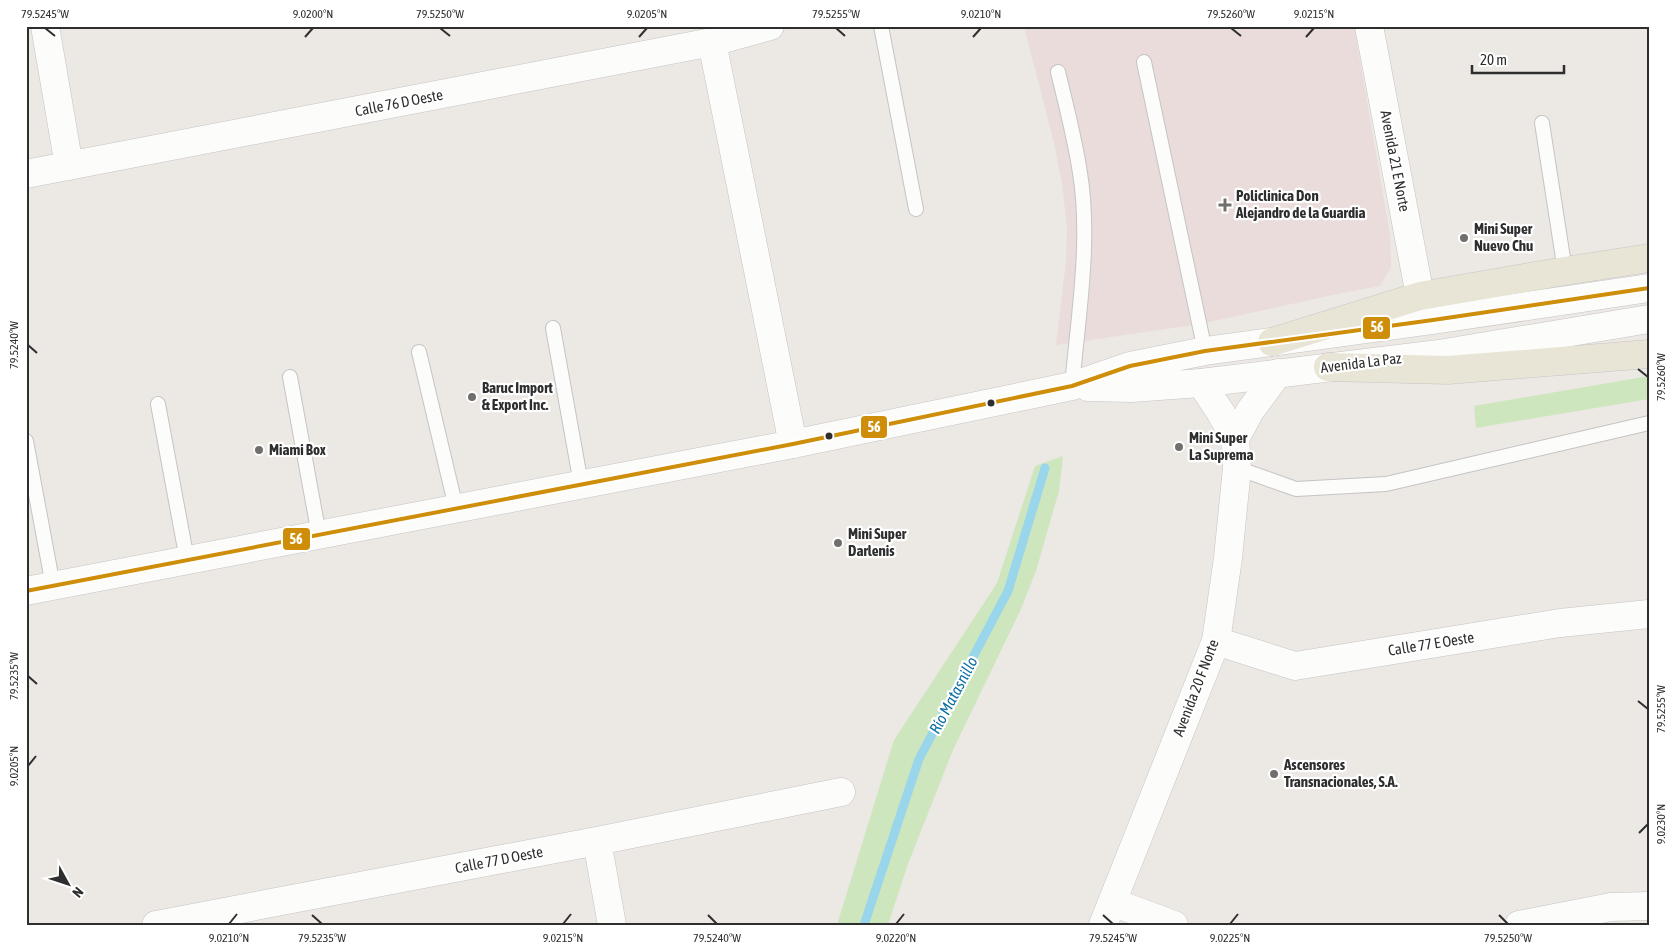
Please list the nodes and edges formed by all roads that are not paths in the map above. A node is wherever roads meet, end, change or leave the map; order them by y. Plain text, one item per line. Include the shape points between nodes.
1 (45, 26) edge
2 (770, 26) edge
3 (881, 26) edge
4 (1369, 26) edge
5 (712, 42) junction
6 (1144, 62) dead end
7 (1058, 72) dead end
8 (1542, 123) dead end
9 (69, 166) junction
10 (26, 174) edge
11 (916, 208) dead end
12 (1649, 258) edge
13 (1566, 271) junction
14 (1649, 288) edge
15 (1427, 308) junction
16 (1649, 319) edge
17 (553, 328) dead end
18 (1272, 342) joint
19 (1205, 351) junction
20 (418, 352) dead end
21 (1649, 354) edge
22 (1328, 367) junction
23 (1278, 373) junction
24 (290, 377) dead end
25 (1201, 383) junction
26 (1072, 386) junction
27 (158, 404) dead end
28 (1649, 424) edge
29 (1235, 439) junction
30 (26, 442) edge
31 (793, 444) junction
32 (1236, 468) junction
33 (582, 484) junction
34 (456, 508) junction
35 (319, 535) junction
36 (187, 560) junction
37 (53, 586) junction
38 (26, 591) edge
39 (1649, 614) edge
40 (1216, 641) junction
41 (841, 792) dead end
42 (598, 841) junction
43 (1649, 906) edge
44 (1107, 913) edge
45 (156, 925) edge
46 (612, 925) edge
47 (1174, 925) edge
48 (1519, 925) edge

1 - 9 street
2 - 5 street, Calle 76 D Oeste
3 - 11 lane
4 - 15 street, Avenida 21 E Norte
5 - 9 street, Calle 76 D Oeste
5 - 31 street
6 - 19 lane
7 - 26 lane via 1080,174 1084,228
8 - 13 lane
9 - 10 street, Calle 76 D Oeste
12 - 13 main road
13 - 15 main road
14 - 15 street
15 - 18 main road
16 - 22 street, Avenida La Paz via 1439,354
17 - 33 lane
18 - 19 street, Avenida La Paz
19 - 26 street, Avenida La Paz via 1130,366
20 - 34 lane
21 - 22 main road via 1448,370
22 - 23 street, Avenida La Paz
23 - 25 street, Avenida La Paz
23 - 29 street via 1250,411
24 - 35 lane
25 - 26 street, Avenida La Paz via 1130,388
25 - 29 street, Avenida 20 F Norte
26 - 31 street, Avenida La Paz
27 - 36 lane
28 - 32 lane via 1386,484 1296,489
29 - 32 street, Avenida 20 F Norte
30 - 37 lane
31 - 33 street, Avenida La Paz
32 - 40 street, Avenida 20 F Norte
33 - 34 street, Avenida La Paz
34 - 35 street, Avenida La Paz
35 - 36 street, Avenida La Paz
36 - 37 street, Avenida La Paz
37 - 38 street, Avenida La Paz
39 - 40 street, Calle 77 E Oeste via 1560,623 1295,666
40 - 44 street, Avenida 20 F Norte
41 - 42 street, Calle 77 D Oeste
42 - 45 street, Calle 77 D Oeste
42 - 46 street
43 - 48 street via 1611,907
44 - 47 street

